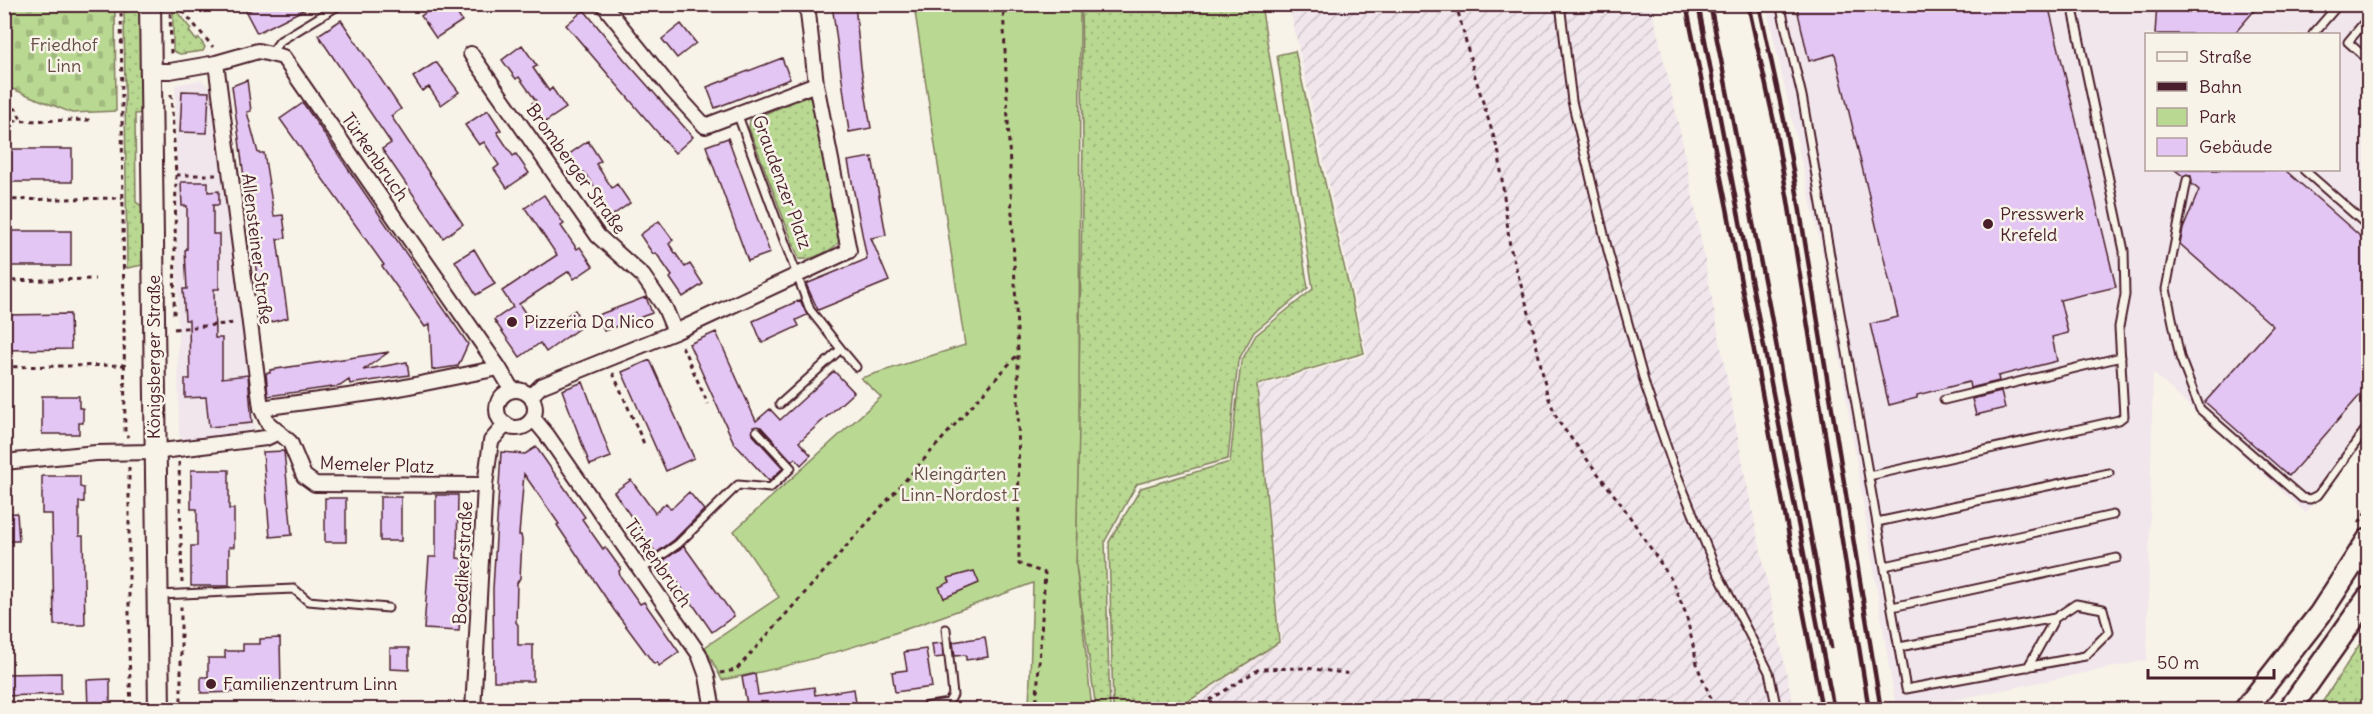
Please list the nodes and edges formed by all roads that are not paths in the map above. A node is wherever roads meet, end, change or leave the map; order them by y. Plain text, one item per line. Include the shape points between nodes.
1 (150, 4) edge
2 (341, 4) edge
3 (603, 4) edge
4 (807, 4) edge
5 (1560, 4) edge
6 (1780, 4) edge
7 (2073, 4) edge
8 (2339, 4) edge
9 (2368, 18) edge
10 (2314, 33) edge
11 (271, 53) junction
12 (471, 54) dead end
13 (2368, 60) edge
14 (216, 63) junction
15 (161, 71) junction
16 (816, 84) junction
17 (737, 113) junction
18 (2305, 171) edge
19 (2187, 180) dead end
20 (2368, 226) edge
21 (797, 274) junction
22 (675, 332) junction
23 (842, 349) junction
24 (2121, 357) junction
25 (856, 367) dead end
26 (499, 368) junction
27 (512, 390) junction
28 (531, 396) junction
29 (1944, 400) dead end
30 (780, 404) dead end
31 (261, 408) junction
32 (532, 418) junction
33 (506, 424) junction
34 (2368, 426) edge
35 (758, 431) dead end
36 (279, 432) junction
37 (154, 452) junction
38 (4, 462) edge
39 (2109, 473) dead end
40 (1869, 476) junction
41 (485, 485) junction
42 (2113, 515) dead end
43 (1877, 522) junction
44 (2368, 540) edge
45 (2117, 558) dead end
46 (1885, 566) junction
47 (641, 570) junction
48 (157, 595) junction
49 (2368, 598) edge
50 (388, 608) dead end
51 (1892, 608) junction
52 (2055, 618) junction
53 (946, 629) dead end
54 (1899, 647) junction
55 (2028, 667) junction
56 (946, 707) joint
57 (929, 709) edge
58 (159, 710) edge
59 (474, 710) edge
60 (713, 710) edge
61 (1777, 710) edge
62 (2245, 710) edge
63 (2289, 710) edge

1 - 15 street, Königsberger Straße
2 - 11 lane via 280,41
3 - 17 street via 705,126
4 - 16 street
5 - 61 lane via 1572,101 1646,388 1717,572 1769,672
6 - 40 lane via 1802,96
7 - 24 lane via 2124,251
8 - 10 lane
9 - 13 lane via 2348,42
11 - 14 street via 258,51
11 - 26 street, Türkenbruch via 283,57
12 - 22 street, Bromberger Straße via 598,236 643,276 665,308
14 - 15 street
14 - 31 street, Allensteiner Straße
15 - 37 street, Königsberger Straße
16 - 17 street, Graudenzer Platz
16 - 21 street via 849,251
17 - 21 lane, Graudenzer Platz
18 - 20 lane
19 - 34 lane via 2166,289 2180,357 2200,408 2302,498 2310,499 2318,495
21 - 22 street
21 - 23 lane, Graudenzer Platz via 810,310
22 - 28 street via 541,386
23 - 25 lane, Graudenzer Platz
23 - 30 lane
24 - 29 lane
24 - 40 lane via 2124,416 2118,420
26 - 27 street, Türkenbruch
26 - 31 street via 385,391
27 - 28 street
27 - 33 street via 502,397 497,408
28 - 32 street via 535,408
31 - 36 street, Allensteiner Straße via 268,423
32 - 33 street via 522,427
32 - 47 street, Türkenbruch
33 - 41 street, Boedikerstraße via 491,441
35 - 47 lane via 791,468 770,488 738,486 678,544
36 - 37 street via 266,438
36 - 41 street, Memeler Platz via 290,442 303,476 315,484
37 - 38 street
37 - 48 street, Königsberger Straße
39 - 43 lane
40 - 43 lane
41 - 59 street, Boedikerstraße
42 - 46 lane
43 - 46 lane
44 - 62 main road via 2320,614
45 - 51 lane
46 - 51 lane
47 - 60 street, Türkenbruch via 699,654
48 - 50 lane via 294,588 308,601
48 - 58 street, Königsberger Straße
49 - 63 main road
51 - 54 lane
52 - 54 lane
52 - 55 lane
52 - 55 lane via 2076,604 2103,609 2109,633 2085,656
53 - 56 lane via 952,695
54 - 55 lane via 1906,689
56 - 57 street

